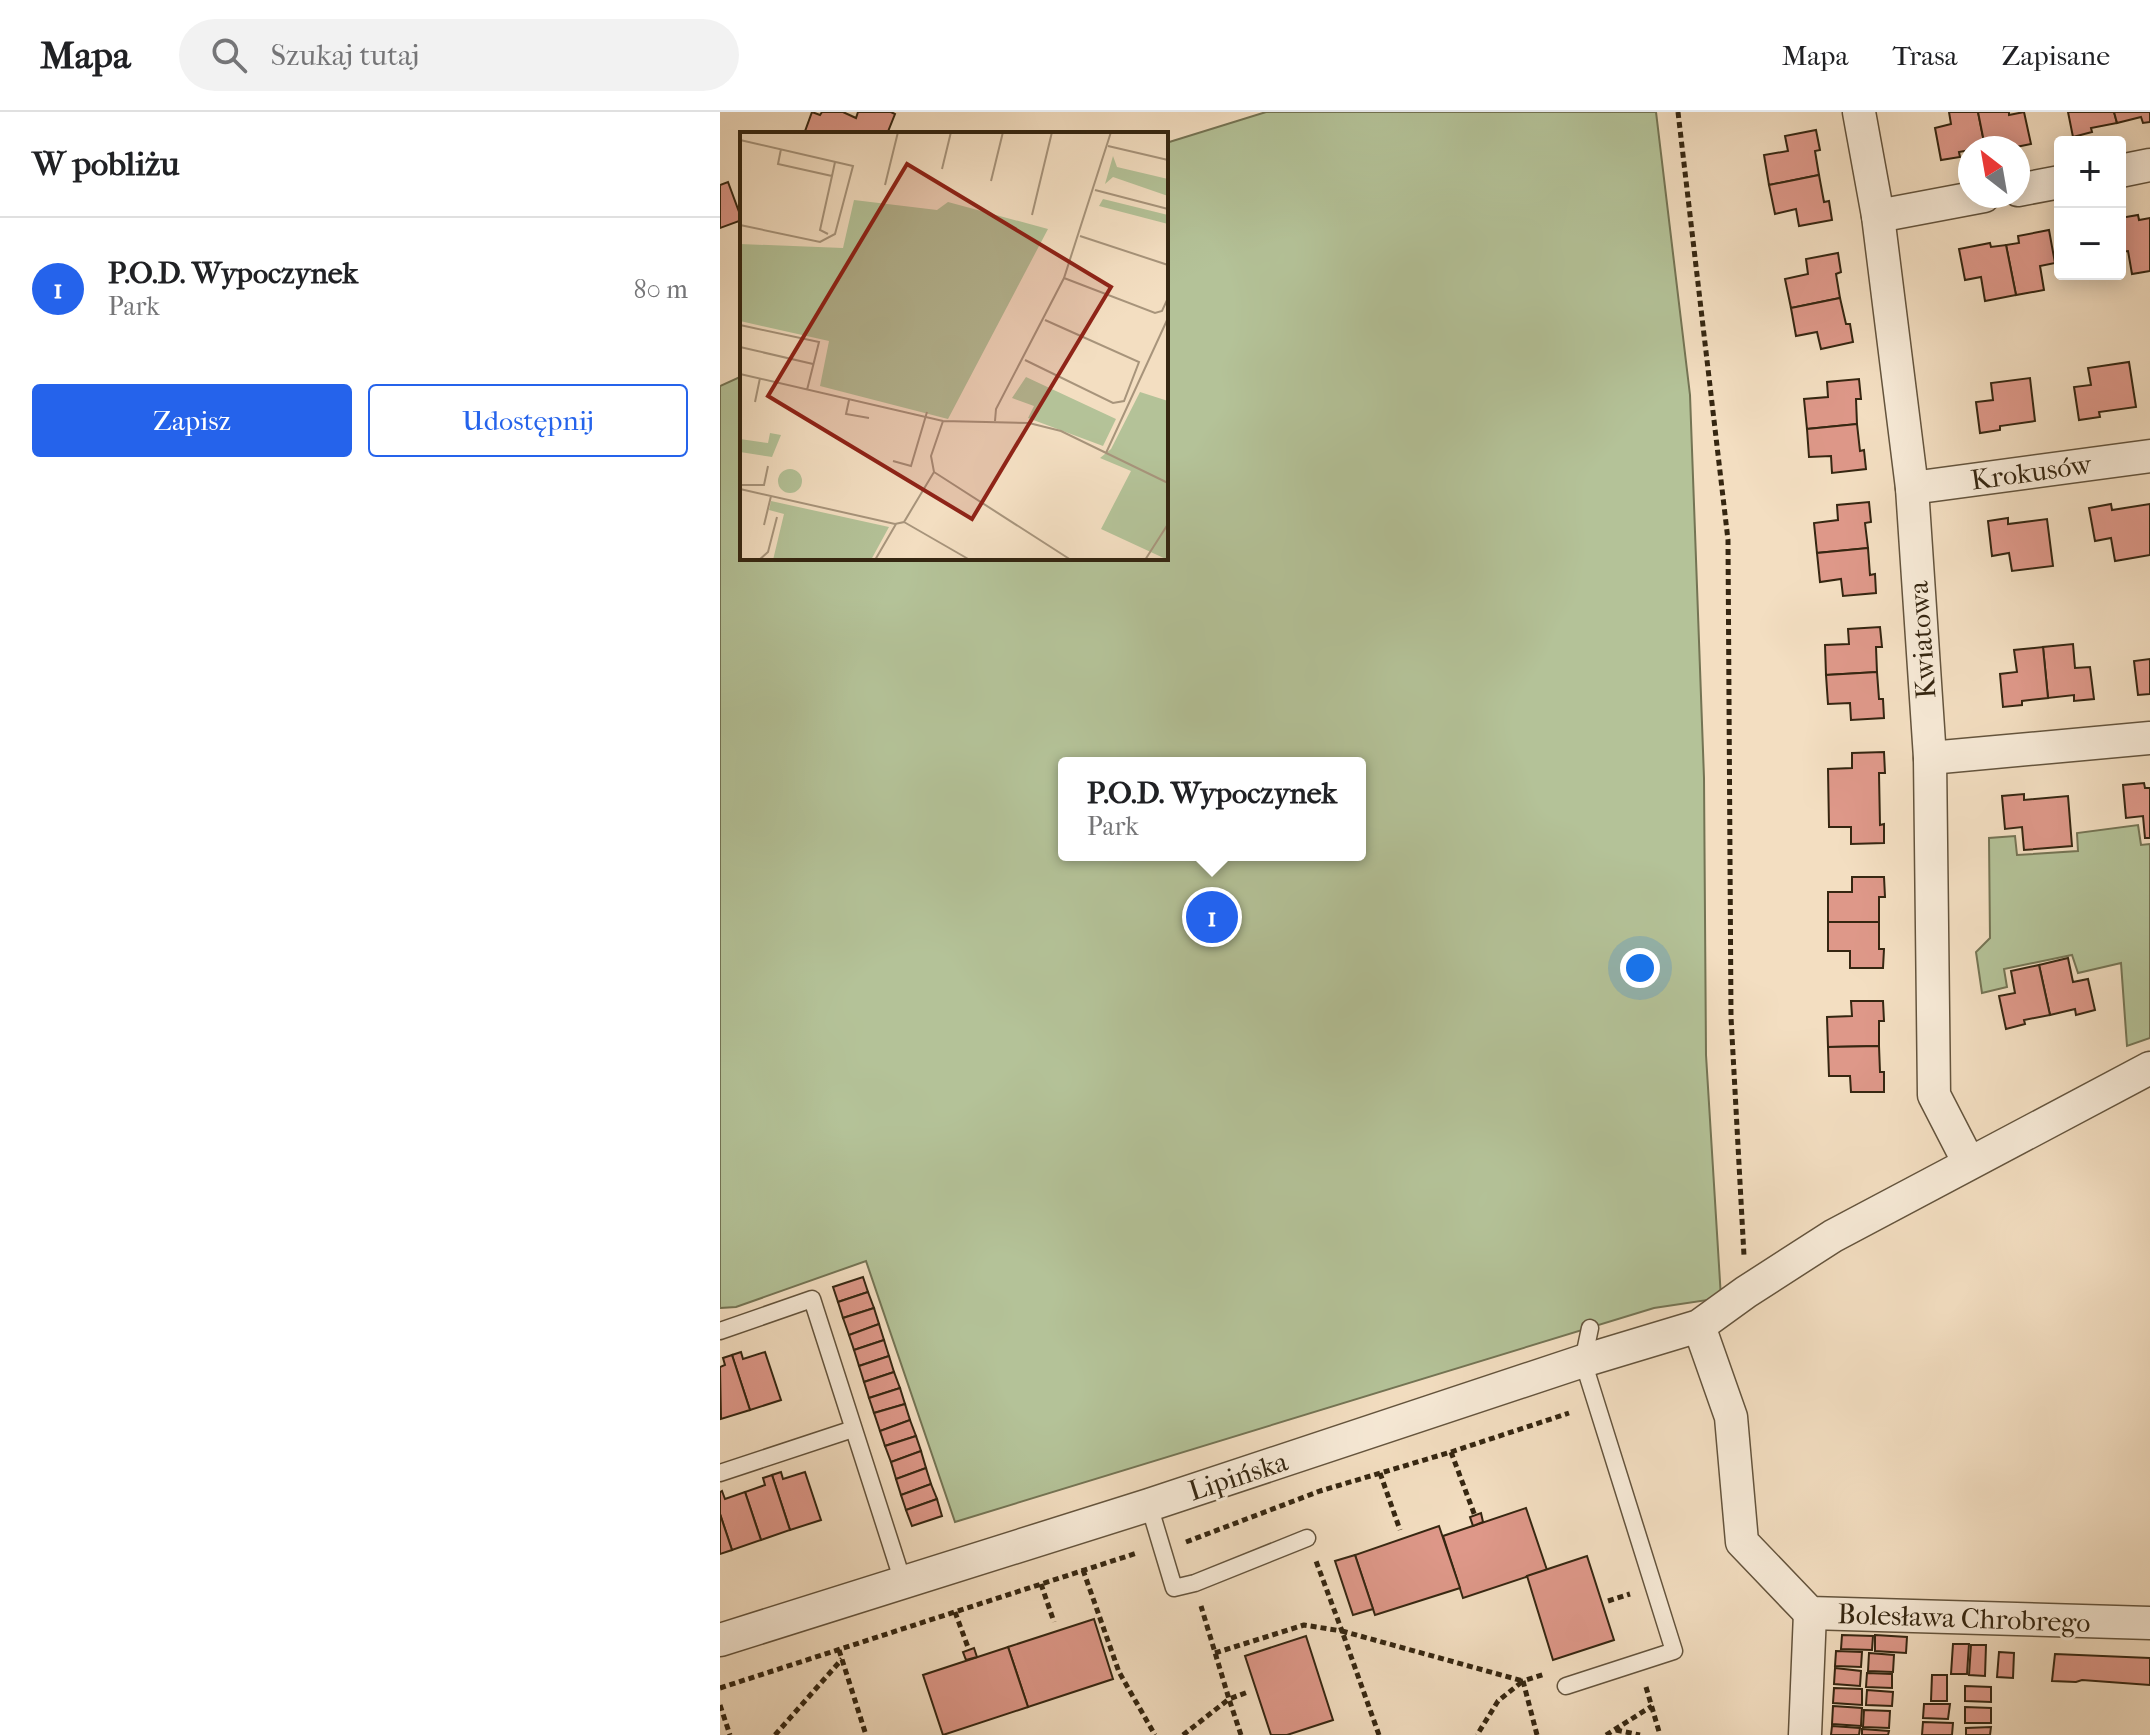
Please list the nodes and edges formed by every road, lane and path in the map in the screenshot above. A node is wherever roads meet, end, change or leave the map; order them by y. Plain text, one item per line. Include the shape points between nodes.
1 (1678, 112) edge
2 (1859, 112) edge
3 (2150, 165) edge
4 (2126, 170) edge
5 (2054, 183) edge
6 (2030, 188) edge
7 (1958, 201) edge
8 (1878, 216) junction
9 (2150, 456) edge
10 (1912, 488) junction
11 (2150, 738) edge
12 (1930, 758) junction
13 (2150, 1068) edge
14 (1969, 1163) junction
15 (1746, 1292) junction
16 (1699, 1326) junction
17 (1590, 1328) dead end
18 (720, 1331) edge
19 (1583, 1361) junction
20 (1595, 1404) junction
21 (1569, 1413) dead end
22 (853, 1429) junction
23 (1451, 1452) dead end
24 (720, 1473) edge
25 (1380, 1473) dead end
26 (1149, 1505) junction
27 (1475, 1516) dead end
28 (1400, 1530) dead end
29 (1307, 1538) joint
30 (1083, 1570) dead end
31 (903, 1582) junction
32 (1195, 1583) junction
33 (1041, 1584) dead end
34 (1608, 1601) dead end
35 (1634, 1607) dead end
36 (955, 1612) dead end
37 (1810, 1613) junction
38 (1054, 1622) dead end
39 (2150, 1623) edge
40 (1342, 1631) junction
41 (720, 1640) edge
42 (839, 1650) dead end
43 (969, 1650) dead end
44 (1215, 1653) junction
45 (842, 1659) junction
46 (1552, 1672) dead end
47 (1523, 1681) junction
48 (1566, 1686) dead end
49 (1248, 1692) dead end
50 (1229, 1699) junction
51 (720, 1705) edge
52 (1615, 1730) junction
53 (730, 1735) edge
54 (775, 1735) edge
55 (866, 1735) edge
56 (1155, 1735) edge
57 (1183, 1735) edge
58 (1241, 1735) edge
59 (1379, 1735) edge
60 (1477, 1735) edge
61 (1537, 1735) edge
62 (1606, 1735) edge
63 (1640, 1735) edge
64 (1660, 1735) edge
65 (1805, 1735) edge

1 - 15 path via 1728,540 1731,1017
2 - 8 street, Kwiatowa
3 - 4 street
5 - 6 street
7 - 8 street
8 - 10 street, Kwiatowa
9 - 10 street, Krokusów
10 - 12 street, Kwiatowa
11 - 12 street
12 - 14 street, Kwiatowa via 1934,1095
13 - 14 street, Lipińska
14 - 15 street, Lipińska via 1833,1236
15 - 16 street, Lipińska
16 - 19 street, Lipińska
16 - 37 street, Bolesława Chrobrego via 1731,1417 1742,1542
17 - 19 lane
18 - 22 lane via 812,1299
19 - 20 lane
19 - 26 street, Lipińska
20 - 21 path
20 - 48 lane via 1674,1651
22 - 24 lane
22 - 31 lane
23 - 27 path
25 - 28 path
26 - 31 street, Lipińska
26 - 32 lane via 1174,1588
29 - 32 lane
29 - 40 path
30 - 56 path via 1119,1672
31 - 41 street, Lipińska
32 - 44 path
33 - 38 path
34 - 35 path via 1633,1593
36 - 43 path
37 - 39 street, Bolesława Chrobrego
37 - 65 street
40 - 44 path via 1304,1625
40 - 47 path
40 - 59 path
42 - 45 path
44 - 50 path
45 - 54 path
45 - 55 path
46 - 47 path
47 - 60 path via 1498,1701
47 - 61 path
49 - 50 path
50 - 57 path
50 - 58 path
51 - 53 path
52 - 62 path
52 - 63 path
52 - 64 path via 1652,1706

